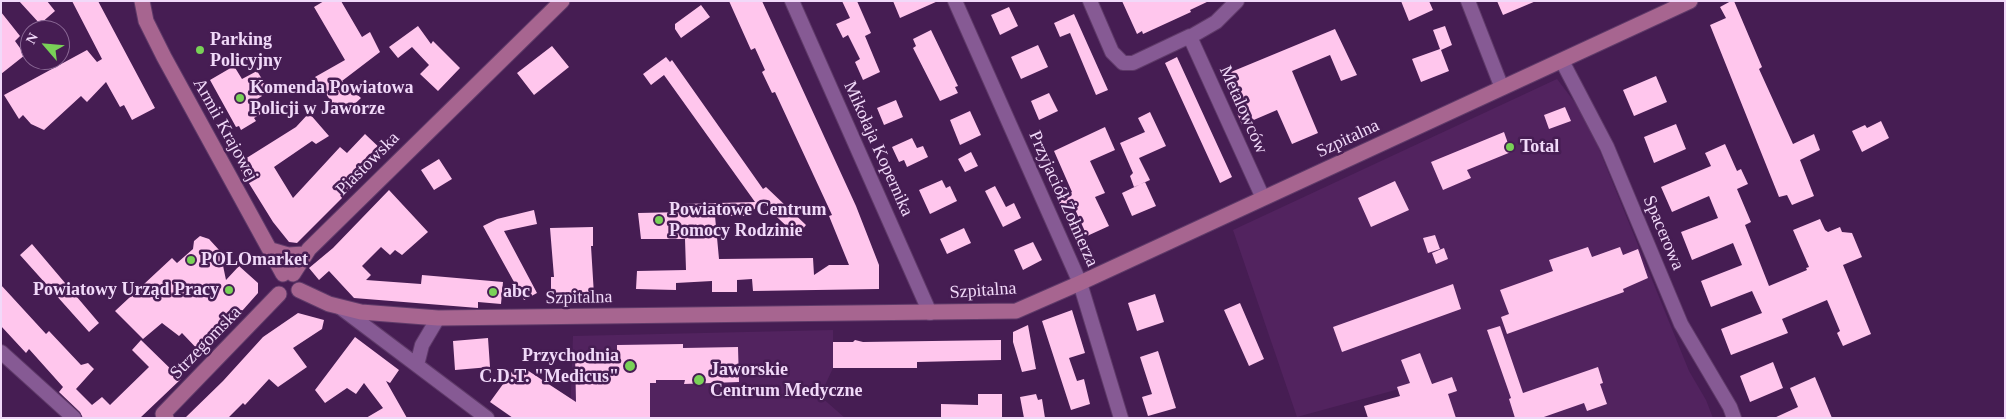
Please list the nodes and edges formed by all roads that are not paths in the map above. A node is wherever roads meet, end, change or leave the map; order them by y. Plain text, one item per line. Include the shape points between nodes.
1 (142, 1) edge
2 (562, 1) edge
3 (792, 1) edge
4 (955, 1) edge
5 (1090, 1) edge
6 (1237, 1) edge
7 (1468, 1) edge
8 (1690, 1) edge
9 (1190, 36) junction
10 (1562, 61) junction
11 (1500, 80) junction
12 (1263, 198) junction
13 (271, 250) junction
14 (304, 254) junction
15 (288, 274) junction
16 (1080, 283) junction
17 (299, 290) junction
18 (279, 294) junction
19 (340, 308) junction
20 (930, 313) junction
21 (438, 318) junction
22 (1, 352) edge
23 (417, 365) junction
24 (163, 416) edge
25 (74, 418) edge
26 (487, 418) edge
27 (1121, 418) edge
28 (1734, 418) edge

1 - 13 street, Armii Krajowej via 146,21 164,57
2 - 14 street, Piastowska
3 - 20 street, Mikołaja Kopernika
4 - 16 street, Przyjaciół Żołnierza
5 - 9 street via 1112,52 1124,63
6 - 9 street via 1216,22
7 - 11 street
8 - 10 street, Szpitalna
9 - 12 street, Metalowców
10 - 11 street, Szpitalna
10 - 28 street, Spacerowa via 1607,146 1681,324
11 - 12 street, Szpitalna
12 - 16 street, Szpitalna
13 - 14 street via 288,255
13 - 15 street, Armii Krajowej
14 - 15 street, Piastowska
15 - 17 street via 300,281
15 - 18 street via 276,281
16 - 20 street, Szpitalna via 1016,311
16 - 27 street, Przyjaciół Żołnierza
17 - 18 street via 288,298
17 - 19 street, Szpitalna
18 - 24 street, Strzegomska
19 - 21 street, Szpitalna
19 - 23 street
20 - 21 street, Szpitalna
21 - 23 street via 425,338
22 - 25 street
23 - 26 street

